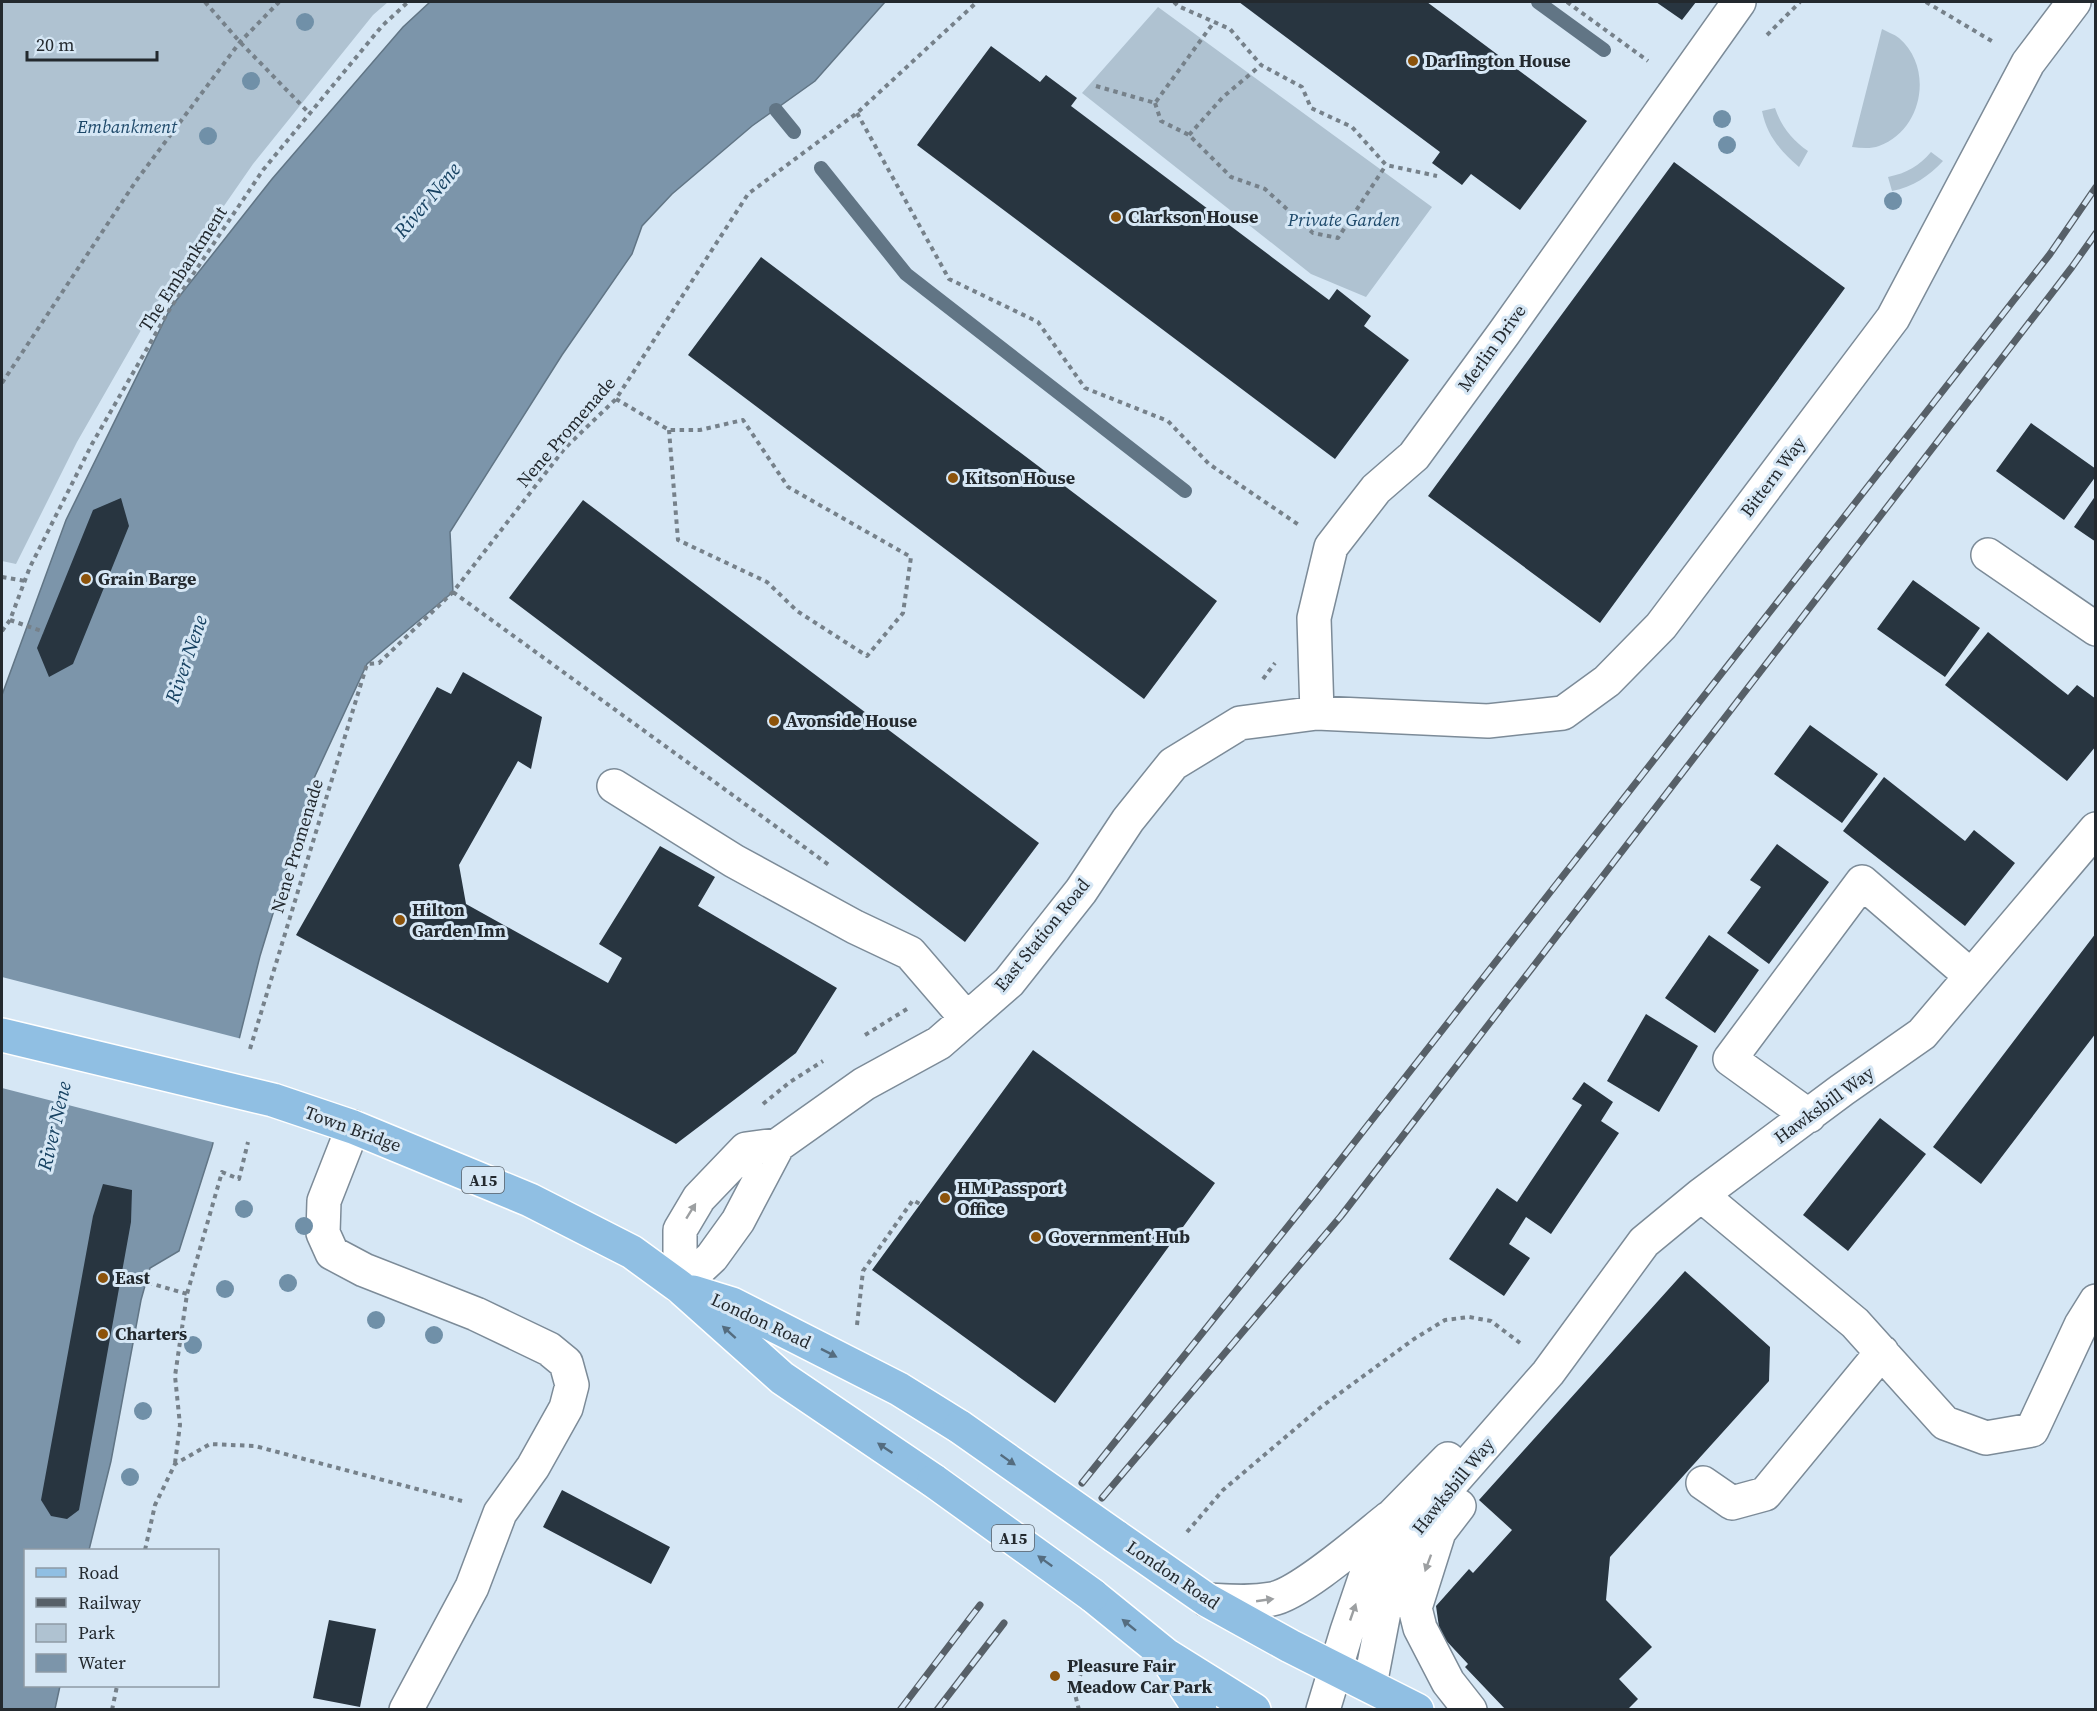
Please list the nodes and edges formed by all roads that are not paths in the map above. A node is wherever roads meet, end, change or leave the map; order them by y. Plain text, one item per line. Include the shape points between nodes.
1 (1738, 2) edge
2 (2074, 2) edge
3 (1988, 555) dead end
4 (2096, 629) edge
5 (1317, 713) junction
6 (614, 786) dead end
7 (2096, 829) edge
8 (1971, 976) junction
9 (966, 1018) junction
10 (2, 1035) edge
11 (1809, 1116) junction
12 (353, 1127) junction
13 (778, 1145) junction
14 (1701, 1195) junction
15 (680, 1287) junction
16 (2096, 1300) edge
17 (1882, 1352) junction
18 (1548, 1373) junction
19 (1703, 1483) dead end
20 (1392, 1516) junction
21 (1207, 1600) junction
22 (1166, 1655) junction
23 (1335, 1668) junction
24 (1367, 1697) edge
25 (406, 1710) edge
26 (1200, 1710) edge
27 (1254, 1710) edge
28 (1323, 1710) edge
29 (1417, 1710) edge
30 (1470, 1710) edge

1 - 5 street, Merlin Drive via 1414,456 1376,489 1331,548 1314,618
2 - 5 street, Bittern Way via 2028,63 1893,318 1661,626 1607,681 1563,713 1488,721
3 - 4 street
5 - 9 street, East Station Road via 1240,723 1173,764 1009,982
6 - 9 street via 734,861 910,953
7 - 8 street, Hawksbill Way
8 - 11 street, Hawksbill Way via 1922,1034
8 - 11 street via 1862,882 1730,1059
9 - 13 street, East Station Road via 939,1043 864,1083
10 - 12 main road, Town Bridge / A15 via 273,1100
11 - 14 street, Hawksbill Way
12 - 15 main road, Town Bridge / A15 via 530,1200 632,1252
12 - 25 street via 324,1201 323,1233 332,1253 549,1349 566,1363 572,1384 566,1408 533,1467 500,1513 472,1587
13 - 15 street, East Station Road via 738,1221 712,1257
15 -> 13 street via 680,1230 699,1198 746,1149
14 - 17 street via 1855,1323
14 - 18 street, Hawksbill Way via 1644,1242
15 -> 21 main road, London Road, bridge via 732,1304 899,1389 960,1427
22 -> 15 main road, London Road / A15, bridge via 1092,1595 934,1481 782,1378
16 - 17 street via 2032,1430 1986,1438 1945,1423
17 - 19 street via 1765,1494 1732,1503
18 - 20 street, Hawksbill Way via 1518,1387
18 - 24 street, Hawksbill Way via 1449,1485 1408,1542 1384,1612
18 -> 30 street, Hawksbill Way via 1509,1446 1439,1532 1415,1608 1420,1628 1448,1682
21 -> 20 street, Hawksbill Way via 1274,1599 1298,1588
23 -> 20 street, Hawksbill Way via 1365,1578
21 - 23 main road, London Road
22 - 26 main road
22 - 27 main road, London Road / A15
23 - 24 main road, London Road
23 - 28 street, Hawksbill Way
24 - 29 main road, London Road

